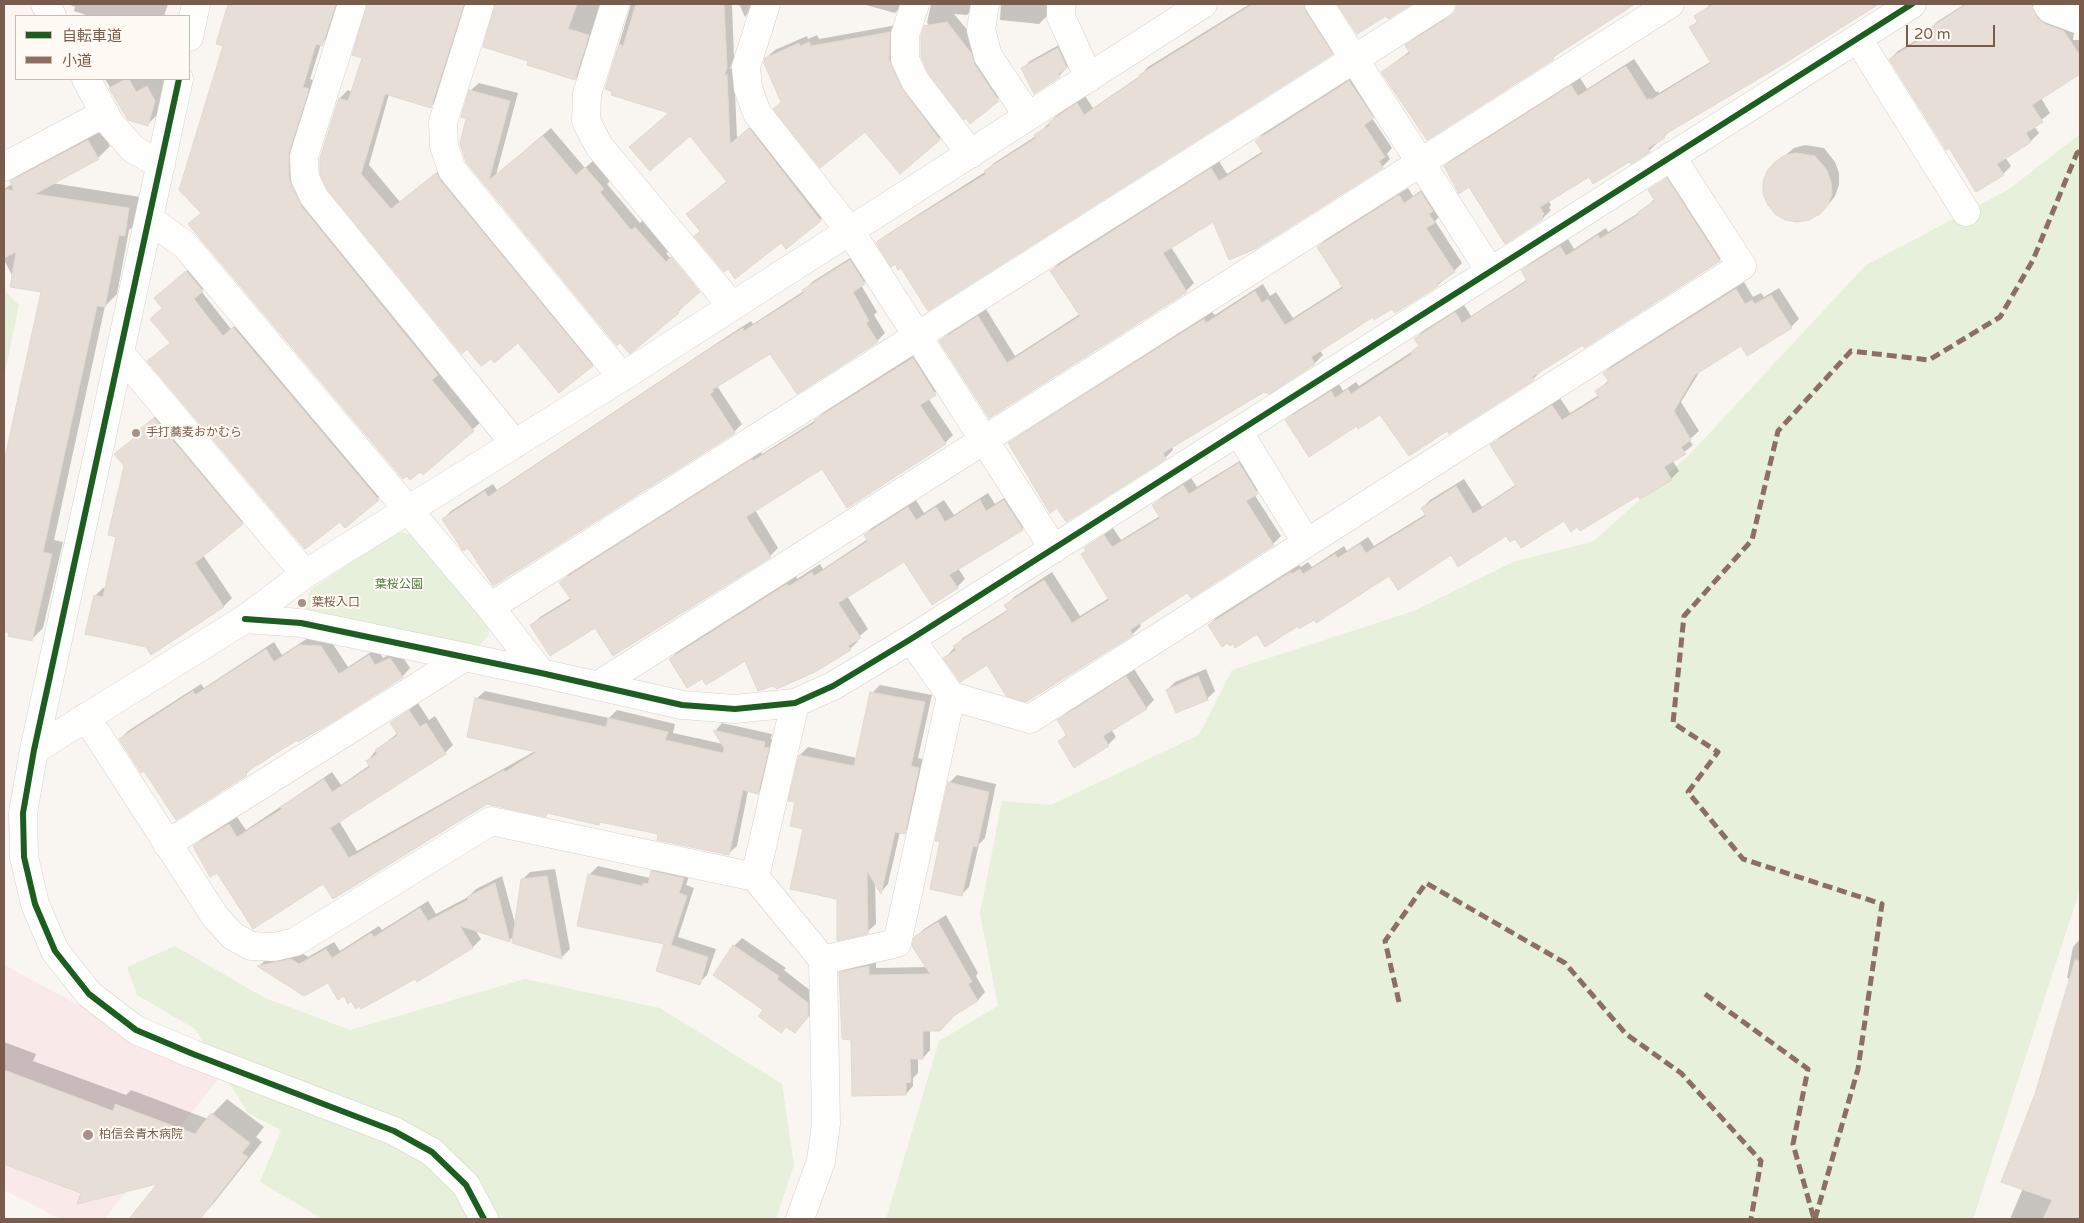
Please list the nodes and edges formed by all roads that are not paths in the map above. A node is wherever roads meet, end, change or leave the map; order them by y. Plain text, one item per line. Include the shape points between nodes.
1 (45, 4) edge
2 (196, 4) edge
3 (352, 4) edge
4 (480, 4) edge
5 (615, 4) edge
6 (766, 4) edge
7 (915, 4) edge
8 (986, 4) edge
9 (1061, 4) edge
10 (1203, 4) edge
11 (1318, 4) edge
12 (1441, 4) edge
13 (1670, 4) edge
14 (2047, 4) edge
15 (1906, 6) edge
16 (51, 15) edge
17 (2080, 20) edge
18 (190, 31) edge
19 (1858, 39) junction
20 (1354, 59) junction
21 (1089, 78) junction
22 (87, 80) edge
23 (179, 80) edge
24 (105, 112) junction
25 (1028, 116) junction
26 (971, 154) junction
27 (1671, 156) junction
28 (1420, 162) junction
29 (160, 165) junction
30 (4, 167) edge
31 (1966, 212) dead end
32 (150, 220) junction
33 (850, 231) junction
34 (1490, 271) junction
35 (732, 306) junction
36 (918, 336) junction
37 (121, 354) junction
38 (622, 377) junction
39 (1238, 431) junction
40 (984, 440) junction
41 (516, 444) junction
42 (407, 511) junction
43 (1306, 542) junction
44 (1054, 549) junction
45 (306, 574) junction
46 (490, 608) junction
47 (245, 619) junction
48 (912, 639) junction
49 (465, 657) junction
50 (541, 672) junction
51 (597, 686) junction
52 (951, 696) junction
53 (795, 703) junction
54 (86, 717) junction
55 (34, 750) junction
56 (167, 844) junction
57 (755, 877) junction
58 (824, 960) junction
59 (484, 1219) edge
60 (800, 1219) edge

1 - 16 street
2 - 18 street
3 - 41 street via 304,156 306,178 314,197
4 - 38 street via 444,122 444,146 452,170
5 - 35 street via 587,94 586,121 599,146
6 - 33 street via 746,67 748,88 757,113
7 - 26 street via 906,35 905,59 915,81
8 - 25 street via 981,30 988,56
9 - 21 street via 1061,17
10 - 21 street
11 - 20 street
12 - 20 street
13 - 28 street
14 - 17 street via 2050,9
15 - 19 street
19 - 27 street
19 - 31 street
20 - 28 street
20 - 36 street
21 - 25 street
22 - 24 street
23 - 29 street
24 - 29 street via 110,123 134,149
24 - 30 street
25 - 26 street
26 - 33 street
27 - 34 street
27 - 43 street via 1742,266
28 - 34 street
28 - 40 street
29 - 32 street
32 - 37 street
32 - 42 street via 185,245
33 - 35 street
33 - 36 street
34 - 39 street
35 - 38 street
36 - 40 street
36 - 46 street
37 - 45 street
37 - 55 street
38 - 41 street
39 - 43 street
39 - 44 street
40 - 44 street
40 - 51 street
41 - 42 street
42 - 45 street
42 - 46 street
43 - 52 street via 1030,719
44 - 48 street
45 - 47 street
46 - 50 street
47 - 49 street via 301,623
47 - 54 street
48 - 52 street
48 - 53 street via 833,686
49 - 50 street
49 - 56 street
50 - 51 street
51 - 53 street via 691,706 735,709
52 - 58 street via 897,944
53 - 57 street
54 - 55 street
54 - 56 street
55 - 59 street via 23,813 24,857 35,904 55,951 89,994 136,1030 394,1131 432,1152 466,1185
56 - 57 street via 216,918 233,936 251,946 274,947 295,942 491,821
57 - 58 street
58 - 60 street via 826,1124 821,1161

